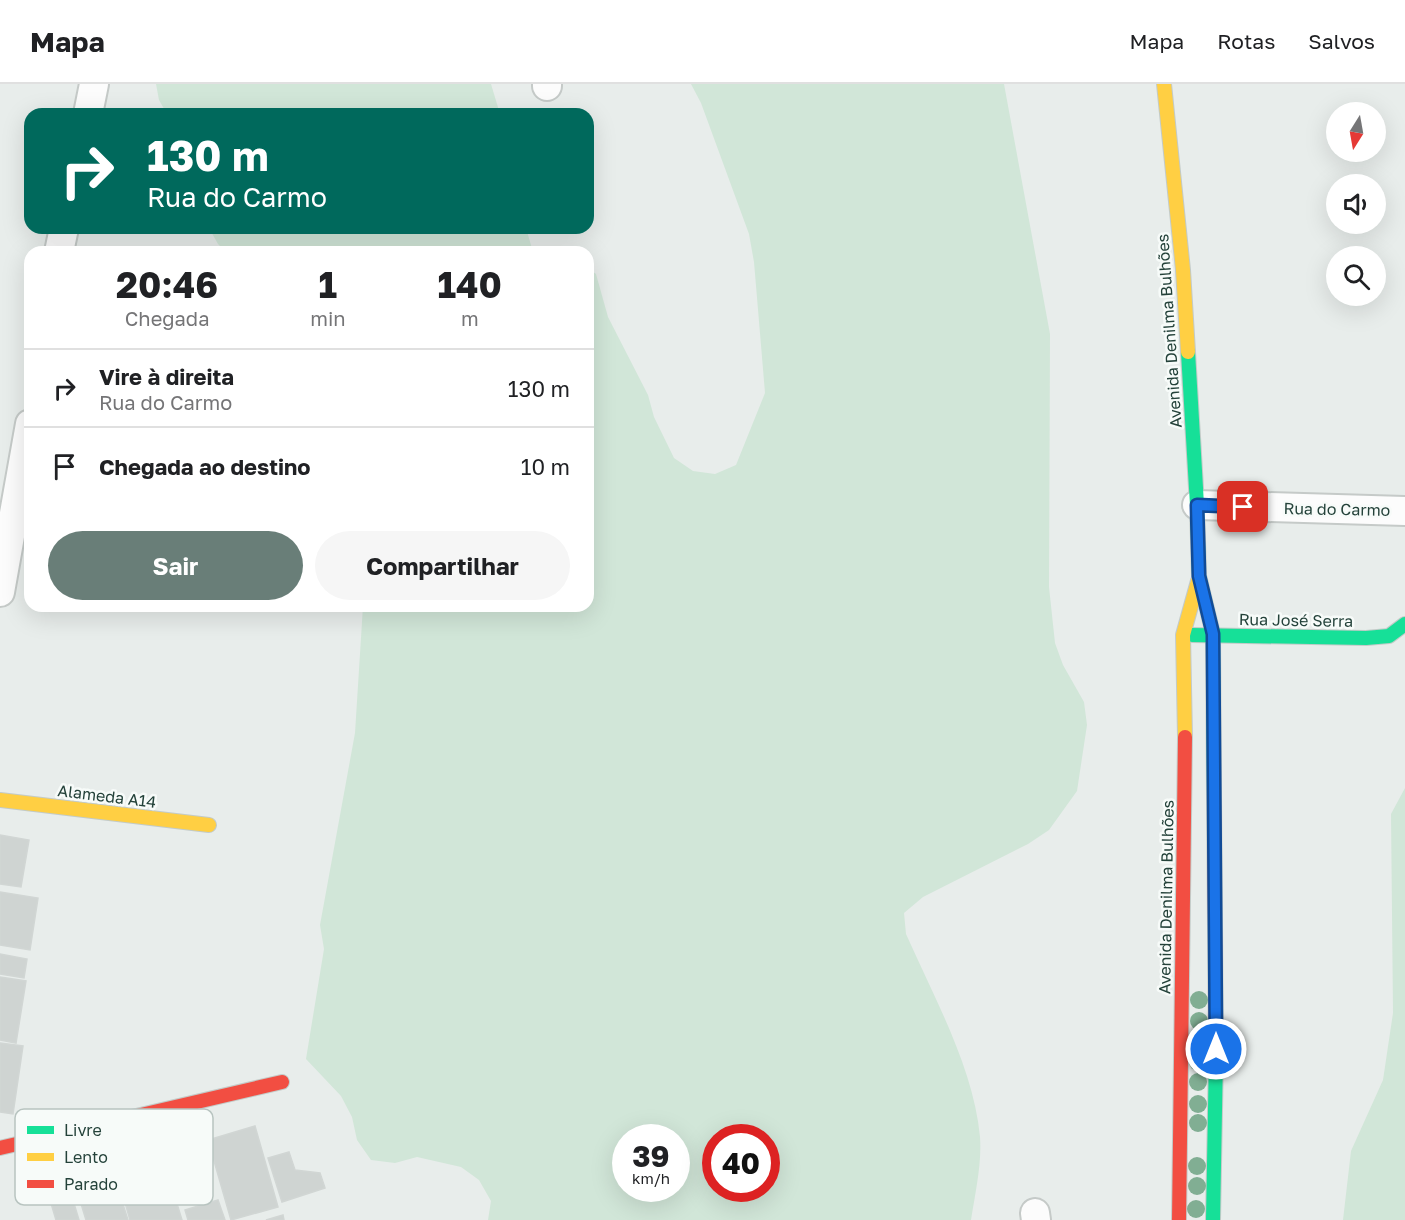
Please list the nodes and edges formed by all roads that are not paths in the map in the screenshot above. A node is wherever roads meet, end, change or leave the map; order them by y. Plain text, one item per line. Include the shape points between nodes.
1 (94, 84) edge
2 (1164, 84) edge
3 (89, 108) edge
4 (24, 491) edge
5 (1197, 505) junction
6 (1405, 511) edge
7 (22, 513) edge
8 (1199, 576) junction
9 (0, 592) edge
10 (1405, 624) edge
11 (1213, 634) junction
12 (1183, 635) junction
13 (0, 800) edge
14 (209, 825) dead end
15 (282, 1082) dead end
16 (167, 1109) edge
17 (15, 1144) edge
18 (0, 1148) edge
19 (1179, 1220) edge
20 (1213, 1220) edge

1 - 3 street
2 - 5 street, Avenida Denilma Bulhões via 1183,270
4 - 7 street
5 - 6 street, Rua do Carmo
5 - 8 street, Avenida Denilma Bulhões
7 - 9 street
8 - 11 street, Avenida Denilma Bulhões
8 - 12 street, Avenida Denilma Bulhões
10 - 11 street, Rua José Serra via 1389,636 1366,638
11 - 12 street, Rua José Serra
11 - 20 street, Avenida Denilma Bulhões
12 - 19 street, Avenida Denilma Bulhões
13 - 14 street, Alameda A14
15 - 16 street
17 - 18 street

